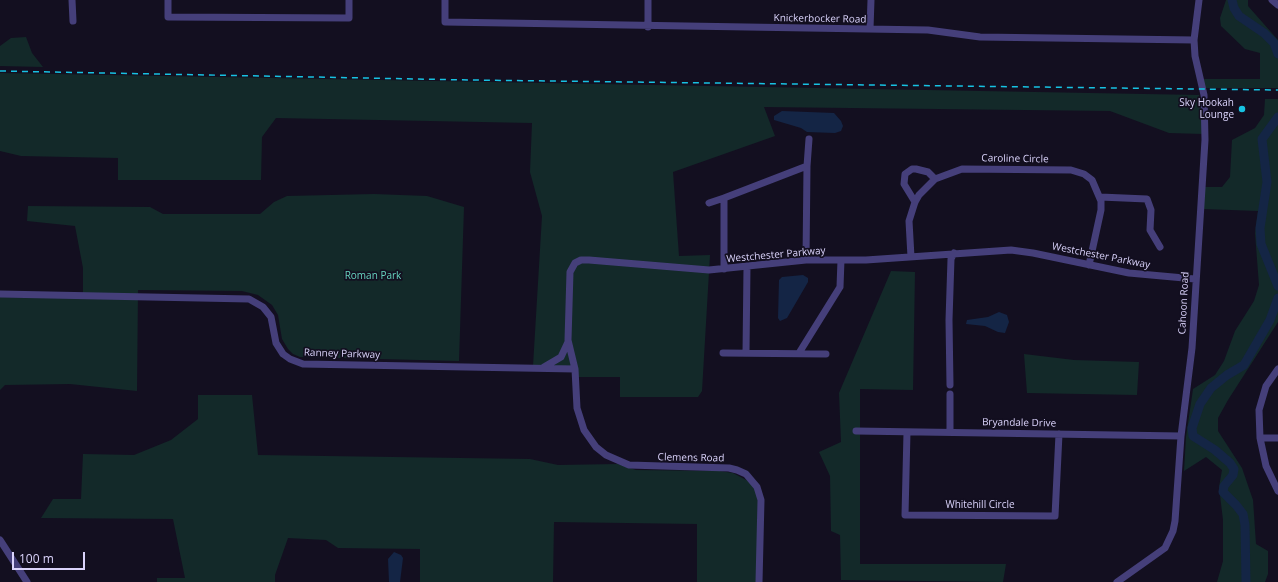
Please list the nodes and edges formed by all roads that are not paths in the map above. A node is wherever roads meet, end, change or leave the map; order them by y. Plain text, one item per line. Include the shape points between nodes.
1 (72, 0) edge
2 (168, 0) edge
3 (349, 0) edge
4 (445, 0) edge
5 (648, 0) edge
6 (870, 0) edge
7 (1199, 0) edge
8 (1272, 0) edge
9 (1278, 4) edge
10 (73, 21) dead end
11 (648, 27) junction
12 (870, 29) junction
13 (1194, 40) junction
14 (809, 139) dead end
15 (808, 166) junction
16 (935, 178) junction
17 (1100, 197) junction
18 (724, 198) junction
19 (915, 202) junction
20 (709, 203) dead end
21 (1160, 247) dead end
22 (954, 253) junction
23 (911, 257) junction
24 (806, 260) junction
25 (842, 260) junction
26 (1089, 265) junction
27 (747, 267) junction
28 (724, 269) junction
29 (1195, 280) junction
30 (0, 294) edge
31 (568, 340) junction
32 (723, 353) dead end
33 (746, 353) junction
34 (799, 353) junction
35 (826, 354) dead end
36 (541, 368) junction
37 (575, 369) junction
38 (1278, 369) edge
39 (950, 385) dead end
40 (950, 394) dead end
41 (856, 431) dead end
42 (907, 432) junction
43 (950, 432) junction
44 (1059, 434) junction
45 (1181, 436) junction
46 (1260, 438) junction
47 (1278, 438) edge
48 (618, 462) joint
49 (1278, 490) edge
50 (0, 540) edge
51 (28, 582) edge
52 (760, 582) edge
53 (1117, 582) edge

1 - 10 street
2 - 3 street via 168,16 349,18
4 - 11 street, Knickerbocker Road via 445,22
5 - 11 street
6 - 12 street
7 - 13 street, Cahoon Road
8 - 9 street
11 - 12 street, Knickerbocker Road
12 - 13 street, Knickerbocker Road via 928,30 980,37
13 - 29 street, Cahoon Road via 1206,116
14 - 15 street
15 - 18 street
15 - 24 street
16 - 17 street, Caroline Circle via 962,169 1070,170 1084,174 1092,180
16 - 19 street, Caroline Circle
16 - 19 street via 923,170 908,171 903,179 904,184
17 - 21 street via 1147,199 1151,210 1150,230
17 - 26 street, Caroline Circle via 1101,210
18 - 20 street
18 - 28 street
19 - 23 street, Caroline Circle via 909,221
22 - 23 street, Westchester Parkway
22 - 26 street, Westchester Parkway via 1011,250
22 - 39 street via 951,259 949,320
23 - 25 street, Westchester Parkway
24 - 25 street, Westchester Parkway
24 - 27 street, Westchester Parkway
25 - 34 street via 840,287
26 - 29 street, Westchester Parkway via 1135,274
27 - 28 street, Westchester Parkway
27 - 33 street
28 - 31 street, Westchester Parkway via 578,261 570,272
29 - 45 street, Cahoon Road via 1189,380
30 - 36 street, Ranney Parkway via 249,299 267,312 279,348 296,362
31 - 36 street via 561,357 549,366
31 - 37 street, Westchester Parkway
32 - 33 street
33 - 34 street
34 - 35 street
36 - 37 street, Ranney Parkway
37 - 48 street, Westchester Parkway via 577,408 584,430 596,447
38 - 46 street via 1266,386 1259,410
40 - 43 street
41 - 42 street, Bryandale Drive
42 - 43 street, Bryandale Drive
42 - 44 street, Whitehill Circle via 906,515 1055,516
43 - 44 street, Bryandale Drive
44 - 45 street, Bryandale Drive
45 - 53 street, Cahoon Road via 1175,521 1171,536 1165,548
46 - 47 street
46 - 49 street via 1266,466
48 - 52 street, Clemens Road via 642,466 729,468 746,474 757,487 761,500
50 - 51 street

